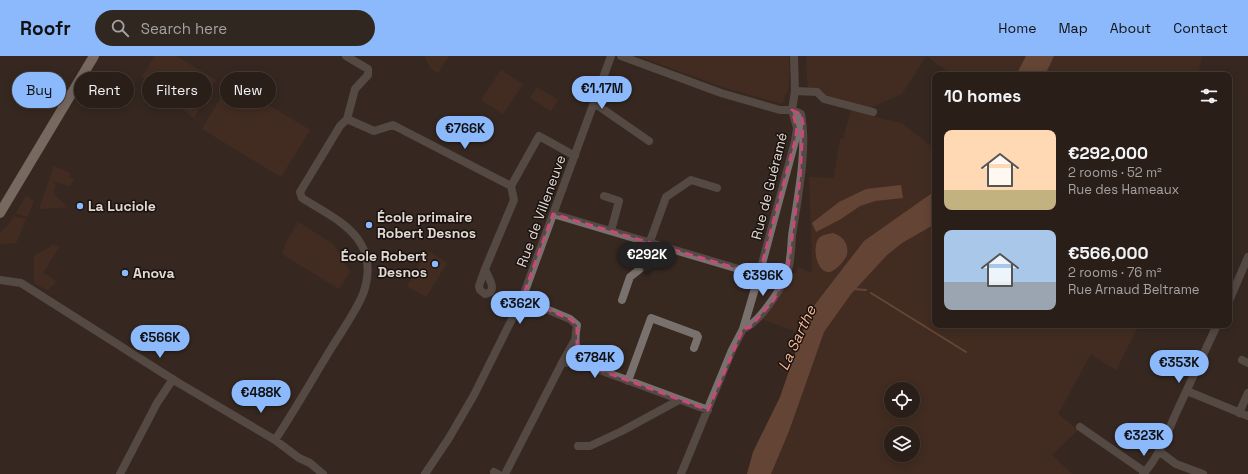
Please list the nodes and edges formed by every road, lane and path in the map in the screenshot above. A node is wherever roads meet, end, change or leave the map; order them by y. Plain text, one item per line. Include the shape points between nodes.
1 (94, 56) edge
2 (346, 56) edge
3 (611, 56) edge
4 (621, 56) edge
5 (794, 56) edge
6 (795, 91) junction
7 (594, 103) junction
8 (792, 110) junction
9 (873, 112) dead end
10 (347, 119) junction
11 (649, 141) dead end
12 (575, 156) junction
13 (511, 186) junction
14 (718, 188) dead end
15 (604, 196) dead end
16 (0, 213) edge
17 (553, 214) junction
18 (610, 231) junction
19 (650, 242) junction
20 (1248, 258) edge
21 (486, 269) dead end
22 (1246, 272) edge
23 (759, 275) junction
24 (0, 280) edge
25 (1232, 296) edge
26 (522, 299) junction
27 (622, 300) dead end
28 (1216, 328) edge
29 (743, 329) junction
30 (575, 340) junction
31 (694, 348) dead end
32 (582, 361) junction
33 (562, 363) junction
34 (173, 379) junction
35 (628, 381) junction
36 (1187, 391) junction
37 (1248, 393) edge
38 (679, 400) junction
39 (708, 410) junction
40 (1240, 413) junction
41 (1248, 416) edge
42 (1080, 427) dead end
43 (276, 438) junction
44 (578, 446) dead end
45 (1160, 452) junction
46 (1144, 473) edge
47 (120, 474) edge
48 (323, 474) edge
49 (425, 474) edge
50 (505, 474) edge
51 (681, 474) edge
52 (1202, 474) edge

1 - 16 main road
2 - 10 street via 368,69 368,75 356,89
3 - 7 street, Rue de Villeneuve
4 - 8 street via 721,93 780,110
5 - 6 street, Rue de Guéramé
6 - 8 street, Rue de Guéramé
6 - 9 street via 817,92 824,99
7 - 11 street
7 - 12 street, Rue de Villeneuve
8 - 23 street, Rue de Guéramé via 797,128 795,141
8 - 29 street via 801,114 803,124 787,275 773,300 750,327
10 - 13 street via 374,131 393,125
10 - 43 street via 340,126 300,194 302,198 353,232 366,256 368,271 363,295
12 - 13 street via 539,136
12 - 17 street, Rue de Villeneuve
13 - 21 street via 514,200
14 - 19 street via 691,180 666,197
15 - 18 street via 619,201
17 - 18 street
17 - 26 street, Rue de Villeneuve
18 - 19 street
19 - 23 street
19 - 27 street via 640,268 630,277
20 - 22 street
22 - 25 street
23 - 29 street, Rue de Guéramé
24 - 34 street via 20,283
26 - 30 street via 570,318 577,325
26 - 49 street, Rue de Villeneuve via 474,395
28 - 36 street
29 - 39 street, Rue de Guéramé
30 - 32 street
30 - 33 street
31 - 35 street via 697,335 651,318
32 - 33 street
32 - 35 street
33 - 50 street
34 - 43 street
34 - 47 street via 157,403
35 - 38 street
36 - 40 street
36 - 45 street
37 - 40 street
38 - 39 street
38 - 44 street via 590,446
39 - 51 street, Rue de Guéramé
40 - 41 street
42 - 46 street
43 - 48 street
45 - 46 street
45 - 52 street via 1176,464

